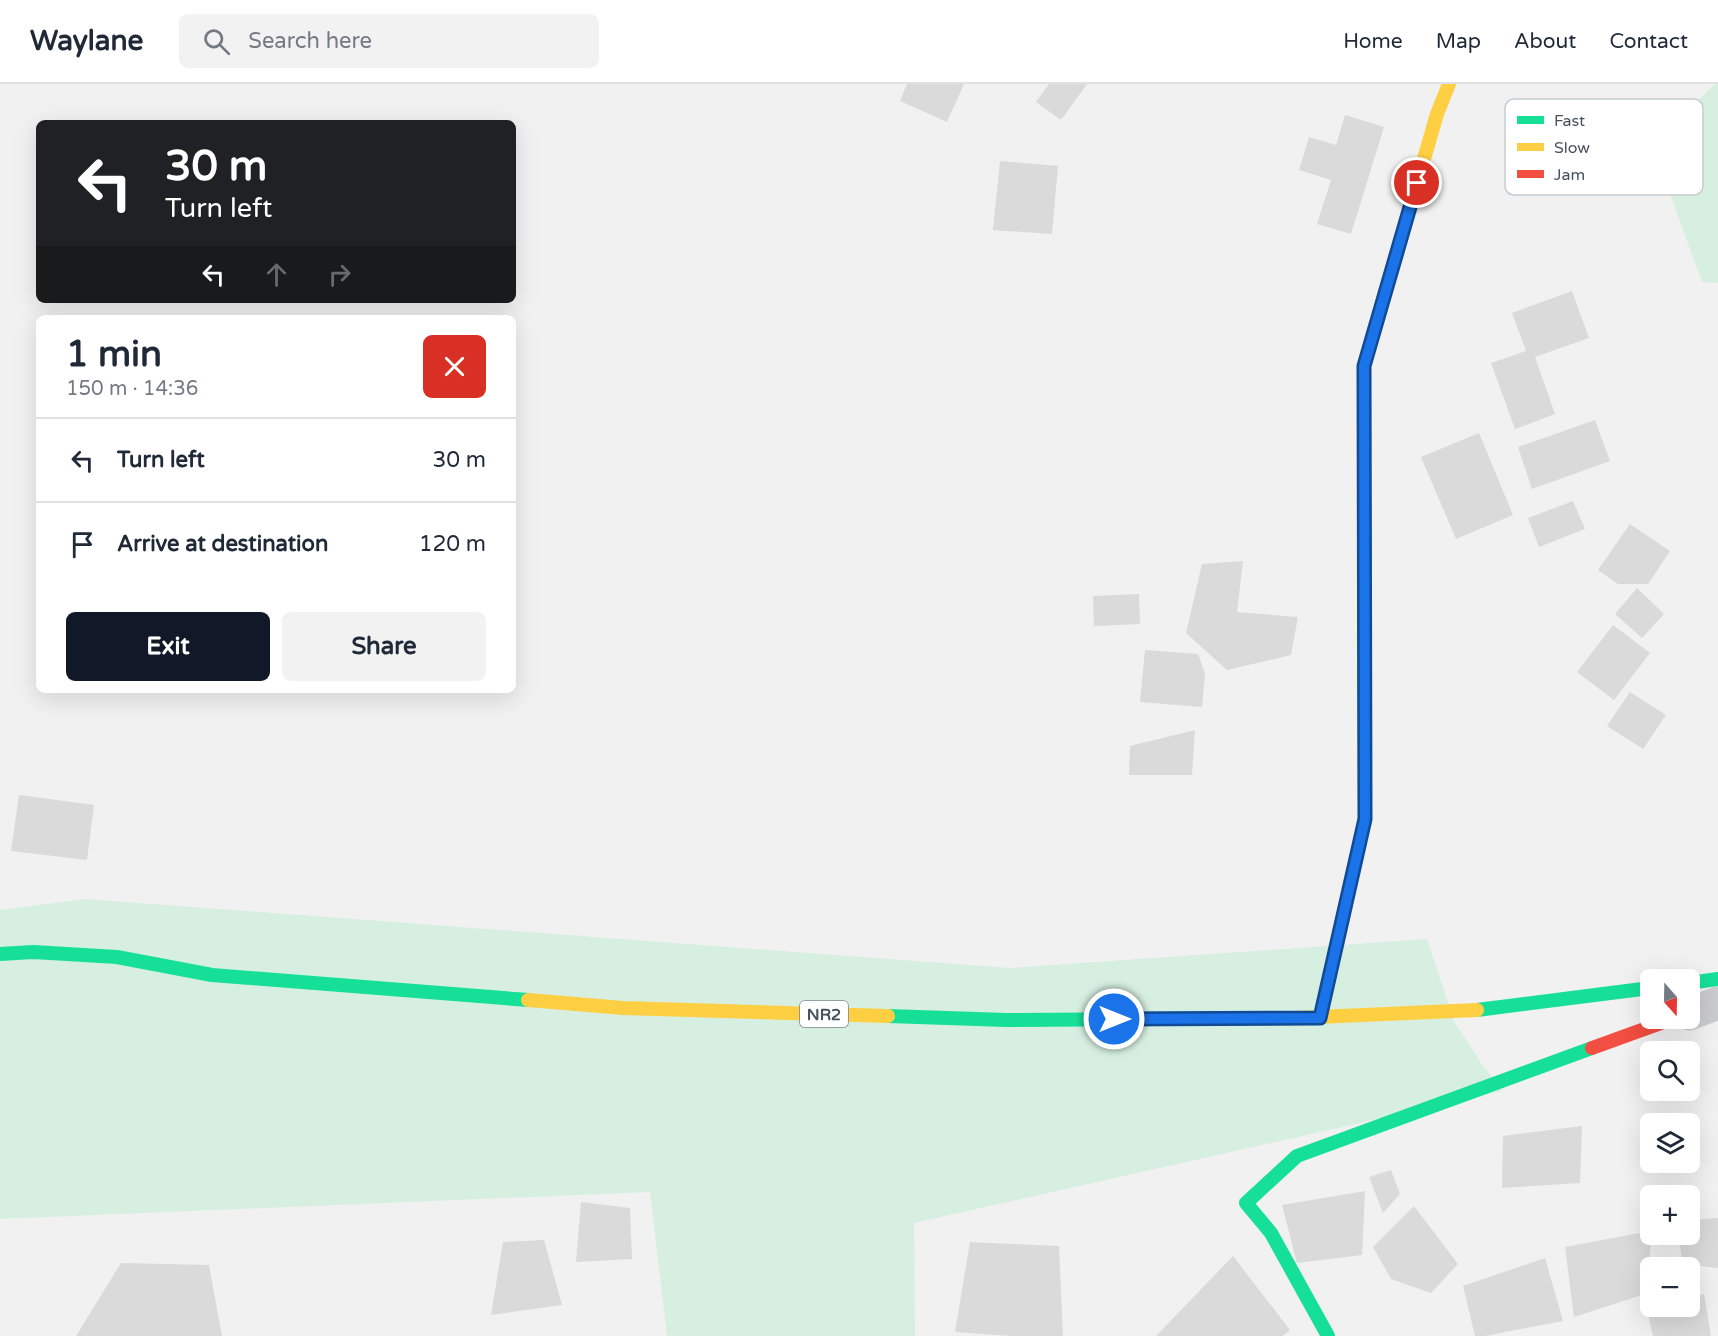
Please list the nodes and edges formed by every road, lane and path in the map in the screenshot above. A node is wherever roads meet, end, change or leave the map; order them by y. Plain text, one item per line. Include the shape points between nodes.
1 (1449, 84) edge
2 (0, 954) edge
3 (1718, 980) edge
4 (1700, 982) edge
5 (1640, 989) edge
6 (1718, 1003) edge
7 (1700, 1010) edge
8 (1320, 1018) junction
9 (1645, 1029) edge
10 (1328, 1336) edge

1 - 8 main road via 1364,366 1365,819
2 - 8 main road, NR2 via 117,957 212,975 623,1008 1006,1020
3 - 4 main road
5 - 8 main road, NR2 via 1474,1010
6 - 7 street
9 - 10 main road via 1297,1156 1246,1203 1271,1233

